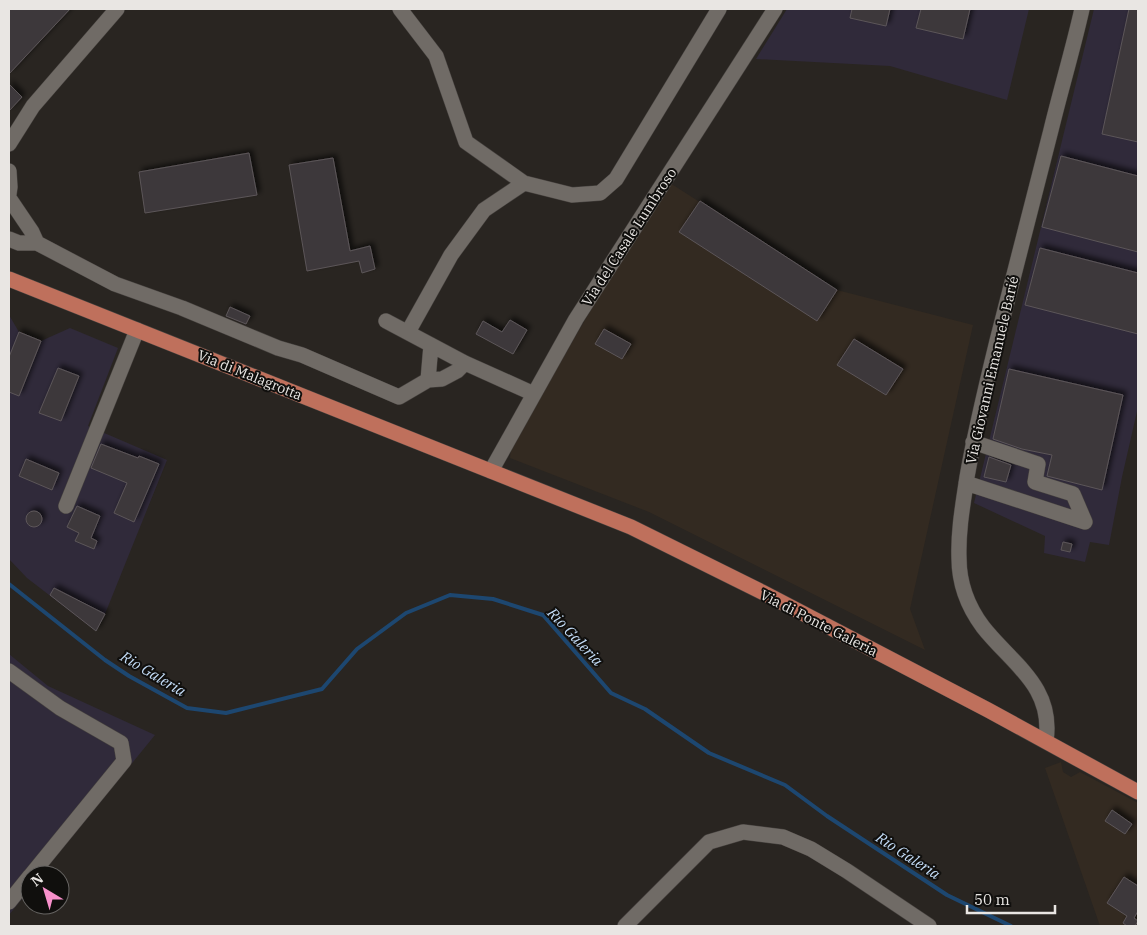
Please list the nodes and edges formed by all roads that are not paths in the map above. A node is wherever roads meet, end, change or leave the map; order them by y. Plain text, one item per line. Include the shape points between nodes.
1 (118, 9) edge
2 (400, 9) edge
3 (719, 9) edge
4 (776, 9) edge
5 (1082, 9) edge
6 (9, 144) edge
7 (9, 171) edge
8 (524, 183) junction
9 (9, 196) edge
10 (9, 240) edge
11 (37, 243) junction
12 (9, 279) edge
13 (386, 322) dead end
14 (136, 330) junction
15 (408, 332) junction
16 (431, 345) junction
17 (465, 362) junction
18 (428, 380) junction
19 (534, 394) junction
20 (973, 442) junction
21 (491, 471) junction
22 (966, 483) junction
23 (66, 506) dead end
24 (9, 670) edge
25 (1046, 741) junction
26 (1138, 792) edge
27 (39, 865) edge
28 (20, 888) edge
29 (9, 902) edge
30 (625, 926) edge
31 (929, 926) edge

1 - 6 street via 33,106
2 - 8 street via 436,56 466,142
3 - 8 street via 616,179 600,193 572,195
4 - 19 street, Via del Casale Lumbroso via 581,310
5 - 20 street, Via Giovanni Emanuele Barié
7 - 9 street
8 - 15 street via 484,210 452,255
9 - 11 street
10 - 11 street
11 - 18 street via 115,284 302,355 399,397
12 - 14 main road, Via di Malagrotta
13 - 15 street
14 - 21 main road, Via di Malagrotta
14 - 23 street
15 - 16 street
16 - 17 street
16 - 18 street
17 - 18 street via 442,379
17 - 19 street
19 - 21 street, Via del Casale Lumbroso
20 - 22 street, Via Giovanni Emanuele Barié
20 - 22 street via 1038,464 1035,482 1072,494 1085,522
21 - 25 main road, Via di Ponte Galeria via 640,532
22 - 25 street, Via Giovanni Emanuele Barié via 959,536 963,587 980,623 1023,669 1036,689 1045,712
24 - 27 street via 60,708 121,743 124,761
25 - 26 main road, Via di Ponte Galeria
28 - 29 street
30 - 31 street via 709,842 743,832 783,837 811,849

